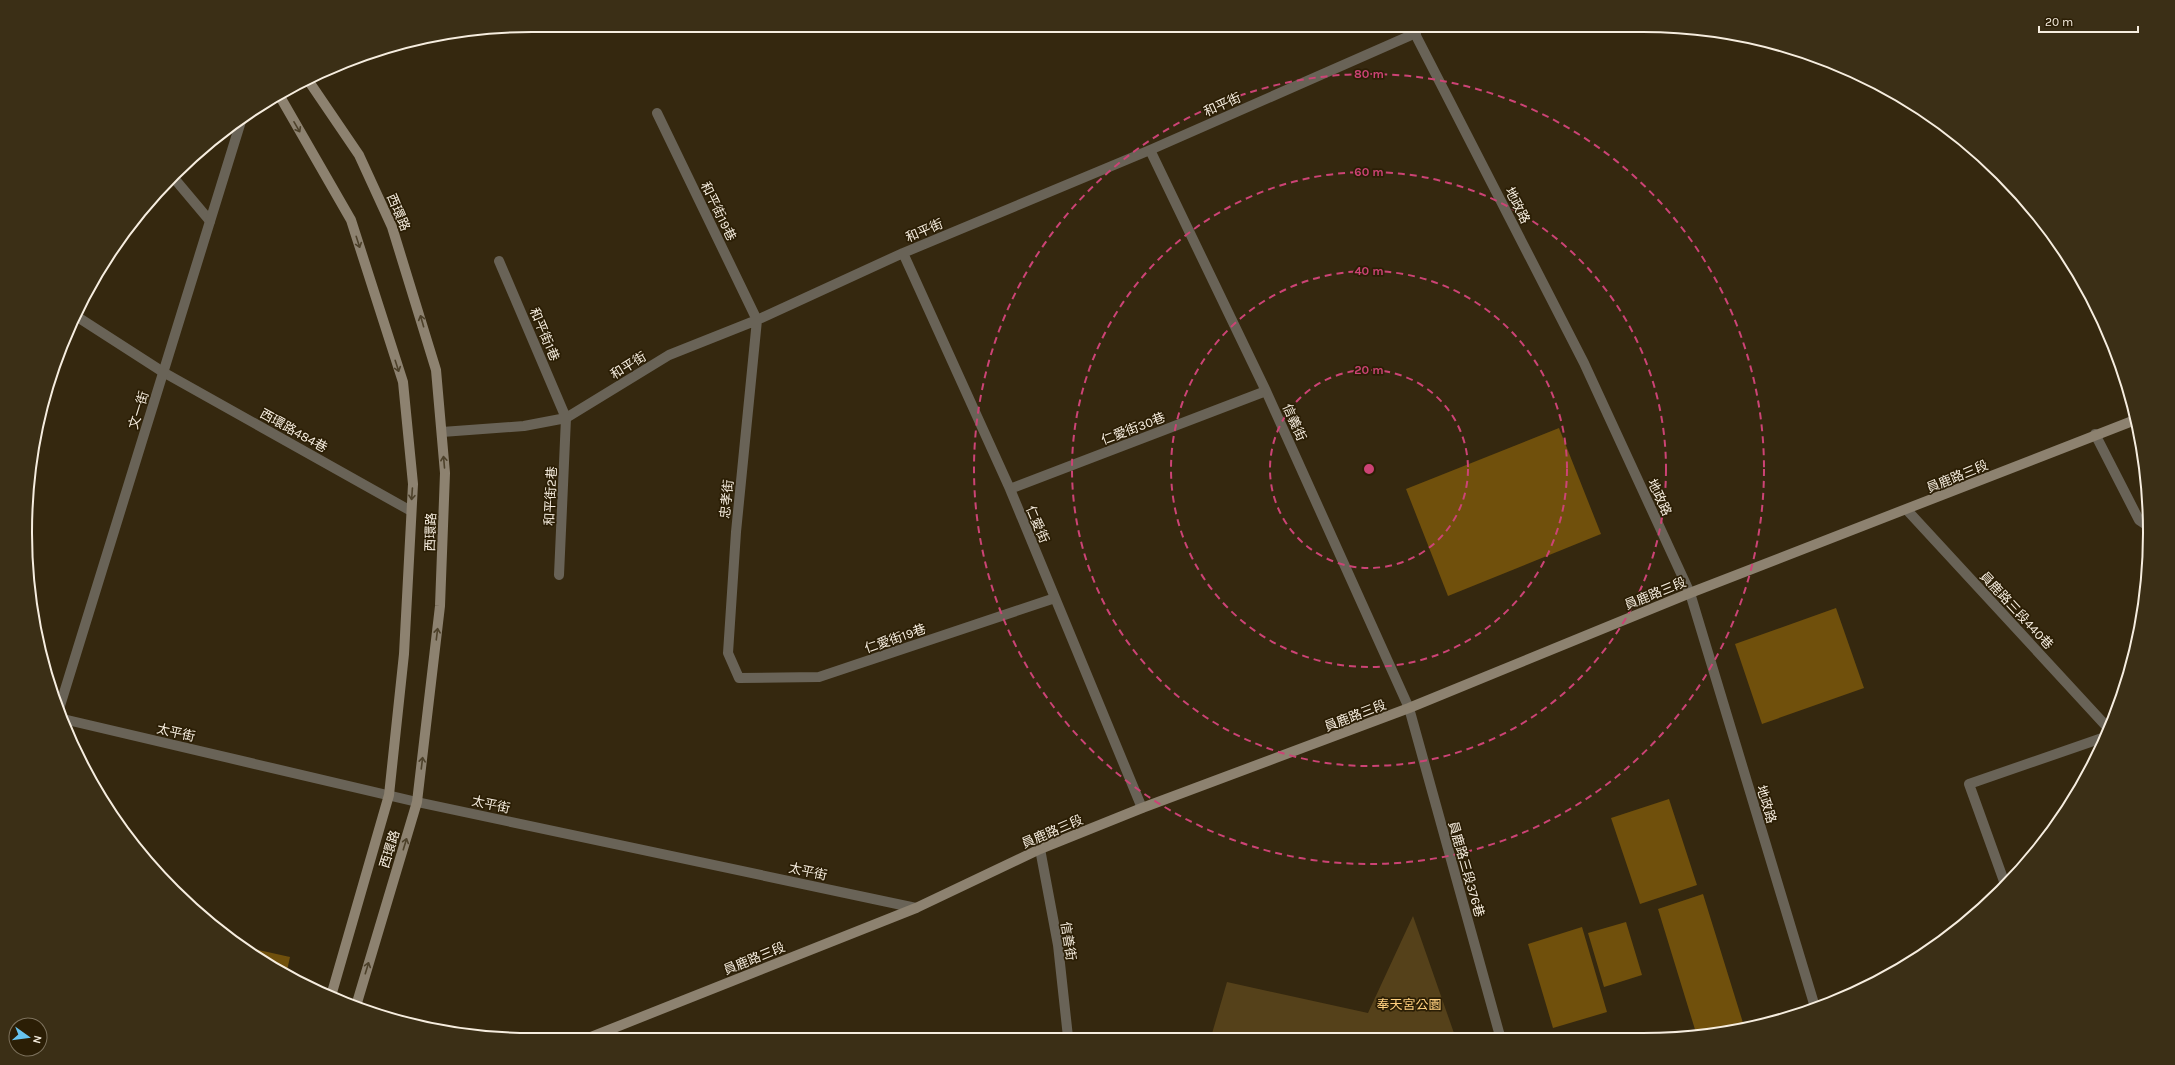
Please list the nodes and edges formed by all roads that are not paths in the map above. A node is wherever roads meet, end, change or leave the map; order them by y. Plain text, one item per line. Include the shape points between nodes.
1 (1407, 32) edge
2 (1416, 32) edge
3 (312, 84) edge
4 (281, 99) edge
5 (656, 113) dead end
6 (239, 127) edge
7 (1150, 150) junction
8 (177, 181) edge
9 (210, 221) junction
10 (903, 253) junction
11 (499, 261) dead end
12 (80, 319) edge
13 (757, 320) junction
14 (163, 372) junction
15 (1266, 391) junction
16 (566, 418) junction
17 (2130, 422) edge
18 (442, 432) junction
19 (2095, 434) junction
20 (1010, 489) junction
21 (1906, 510) junction
22 (411, 511) junction
23 (2143, 522) edge
24 (559, 576) dead end
25 (1690, 593) junction
26 (1055, 598) junction
27 (740, 678) joint
28 (62, 700) edge
29 (1409, 708) junction
30 (69, 720) edge
31 (2105, 725) edge
32 (2098, 739) edge
33 (389, 795) junction
34 (417, 802) junction
35 (1142, 808) junction
36 (1040, 849) junction
37 (2003, 879) edge
38 (916, 908) junction
39 (332, 991) edge
40 (358, 1001) edge
41 (1814, 1002) edge
42 (601, 1033) edge
43 (1068, 1033) edge
44 (1499, 1033) edge

1 - 7 street, 和平街
2 - 25 street, 地政路 via 1584,363
18 -> 3 street, 西環路 via 436,370 392,227 359,155
4 -> 22 street, 西環路 via 353,228 403,382 413,484
5 - 13 street, 和平街19巷
6 - 9 street, 文一街
7 - 10 street, 和平街
7 - 15 street, 信義街
8 - 9 street
9 - 14 street, 文一街
10 - 13 street, 和平街
10 - 20 street, 仁愛街
11 - 16 street, 和平街1巷
12 - 14 street, 西環路484巷
13 - 16 street, 和平街 via 669,354
13 - 27 street, 忠孝街 via 736,532 728,653
14 - 22 street, 西環路484巷
14 - 28 street, 文一街
15 - 20 street, 仁愛街30巷
15 - 29 street, 信義街
16 - 18 street, 和平街 via 524,426
16 - 24 street, 和平街2巷
17 - 19 street, 員鹿路三段
34 -> 18 street, 西環路 via 440,606 446,473
19 - 21 street, 員鹿路三段
19 - 23 street via 2139,520
20 - 26 street, 仁愛街
21 - 25 street, 員鹿路三段
21 - 31 street, 員鹿路三段440巷
22 - 33 street, 西環路 via 404,654
25 - 29 street, 員鹿路三段
25 - 41 street, 地政路
26 - 27 street, 仁愛街19巷 via 819,678
26 - 35 street, 仁愛街
29 - 35 street, 員鹿路三段
29 - 44 street, 員鹿路三段376巷
30 - 33 street, 太平街
32 - 37 street via 1969,784
33 - 34 street, 太平街
33 - 39 street, 西環路
34 - 38 street, 太平街
40 -> 34 street, 西環路
35 - 36 street, 員鹿路三段
36 - 38 street, 員鹿路三段
36 - 43 street, 信善街 via 1058,946
38 - 42 street, 員鹿路三段

